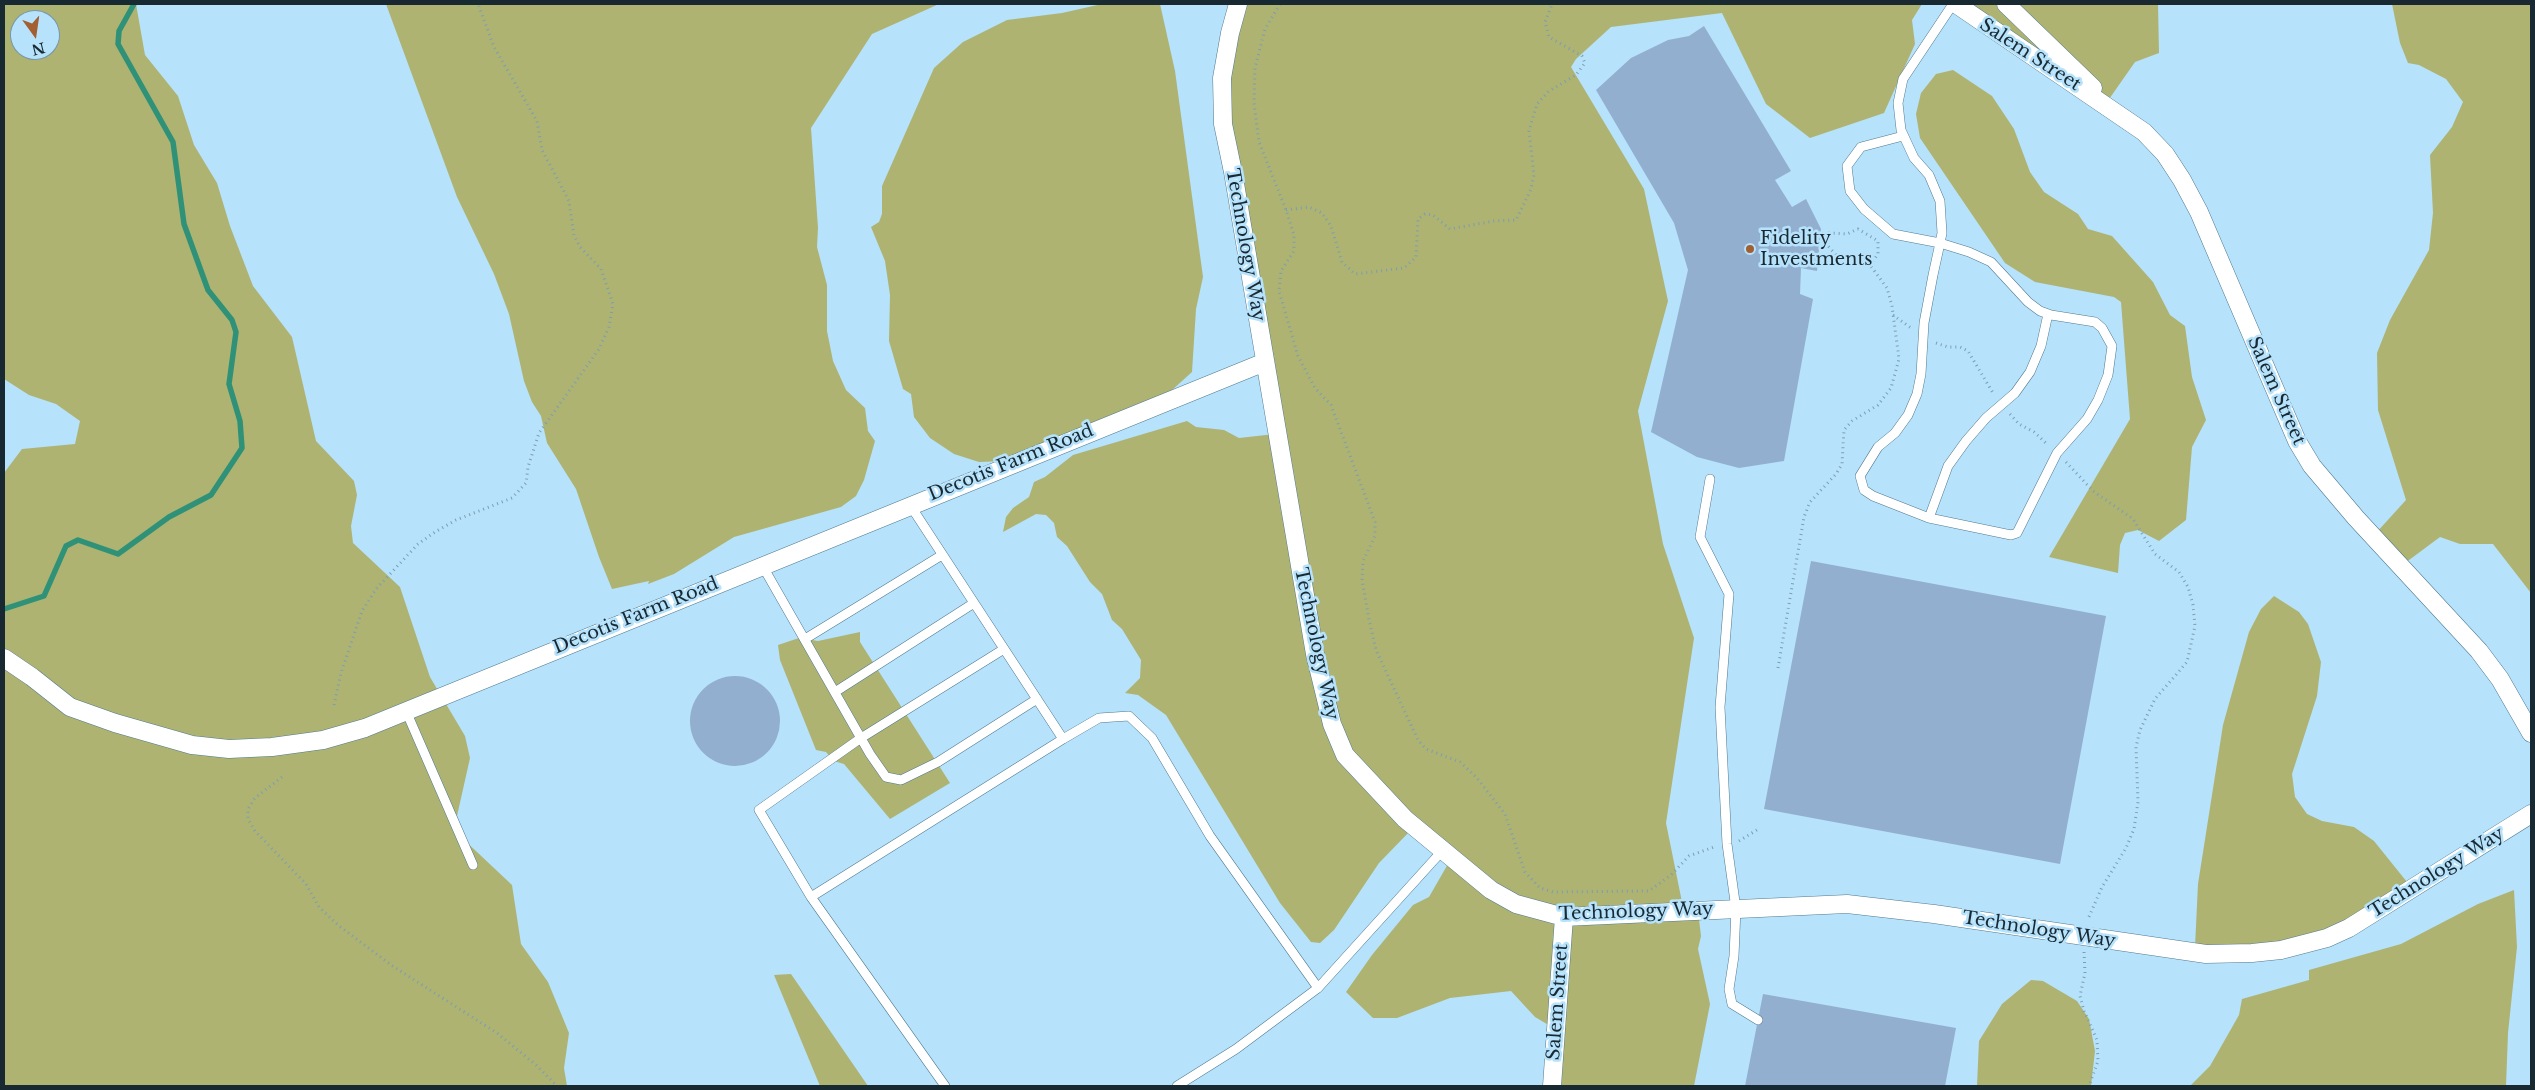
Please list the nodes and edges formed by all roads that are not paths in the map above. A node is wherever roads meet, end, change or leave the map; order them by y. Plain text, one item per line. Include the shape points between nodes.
1 (1238, 4) edge
2 (1954, 4) edge
3 (2006, 4) edge
4 (2106, 104) junction
5 (1903, 136) junction
6 (1940, 243) junction
7 (2048, 314) junction
8 (1265, 362) junction
9 (1710, 479) dead end
10 (910, 505) junction
11 (1929, 518) junction
12 (942, 555) junction
13 (762, 565) junction
14 (974, 603) junction
15 (805, 639) junction
16 (1004, 649) junction
17 (4, 658) edge
18 (835, 692) junction
19 (1037, 699) junction
20 (406, 711) junction
21 (2531, 734) edge
22 (861, 738) junction
23 (1063, 739) junction
24 (2531, 814) edge
25 (1443, 850) junction
26 (473, 865) dead end
27 (811, 897) junction
28 (1736, 909) junction
29 (1564, 917) junction
30 (1318, 988) junction
31 (1758, 1020) dead end
32 (945, 1086) edge
33 (1177, 1086) edge
34 (1552, 1086) edge

1 - 8 street, Technology Way via 1230,33 1221,101
2 - 4 street, Salem Street
2 - 5 lane via 1903,79 1898,103
3 - 4 street, Salem Street via 2085,79
4 - 21 street, Salem Street via 2144,132 2182,180 2223,266 2283,413 2312,466 2479,651 2500,679
5 - 6 lane via 1914,158 1929,175 1940,201
5 - 6 lane via 1861,148 1847,166 1850,191 1864,209 1893,234
6 - 7 lane via 1991,262 2028,302
6 - 11 lane via 1922,334 1921,374 1916,394 1908,415 1878,447 1860,476 1864,490 1873,496
7 - 11 lane via 2041,346 2030,372 2015,394 1986,418 1948,466
7 - 11 lane via 2095,322 2112,346 2108,375 2087,419 2057,453 2017,533 2011,535
8 - 10 street, Decotis Farm Road
8 - 25 street, Technology Way via 1315,654 1332,724 1345,755 1405,819
9 - 28 lane via 1700,537 1729,594 1720,707 1727,844
10 - 12 lane
10 - 13 street, Decotis Farm Road
12 - 14 lane
12 - 15 lane
13 - 15 lane
13 - 20 street, Decotis Farm Road
14 - 16 lane
14 - 18 lane
15 - 18 lane
16 - 19 lane
16 - 22 lane
17 - 20 street, Decotis Farm Road via 70,708 192,745 228,749 314,741 365,728
18 - 22 lane
19 - 22 lane via 938,762 901,780 886,777
19 - 23 lane
20 - 26 lane
22 - 27 lane via 759,810
23 - 27 lane
23 - 30 lane via 1099,718 1129,716 1152,738 1210,836
24 - 28 street, Technology Way via 2349,928 2327,938 2281,950 2206,954 1847,904
25 - 29 street, Technology Way via 1491,890 1516,904
25 - 30 lane
27 - 32 lane
28 - 29 street, Technology Way
28 - 31 lane via 1729,989 1732,1004
29 - 34 street, Salem Street
30 - 33 lane via 1236,1049

